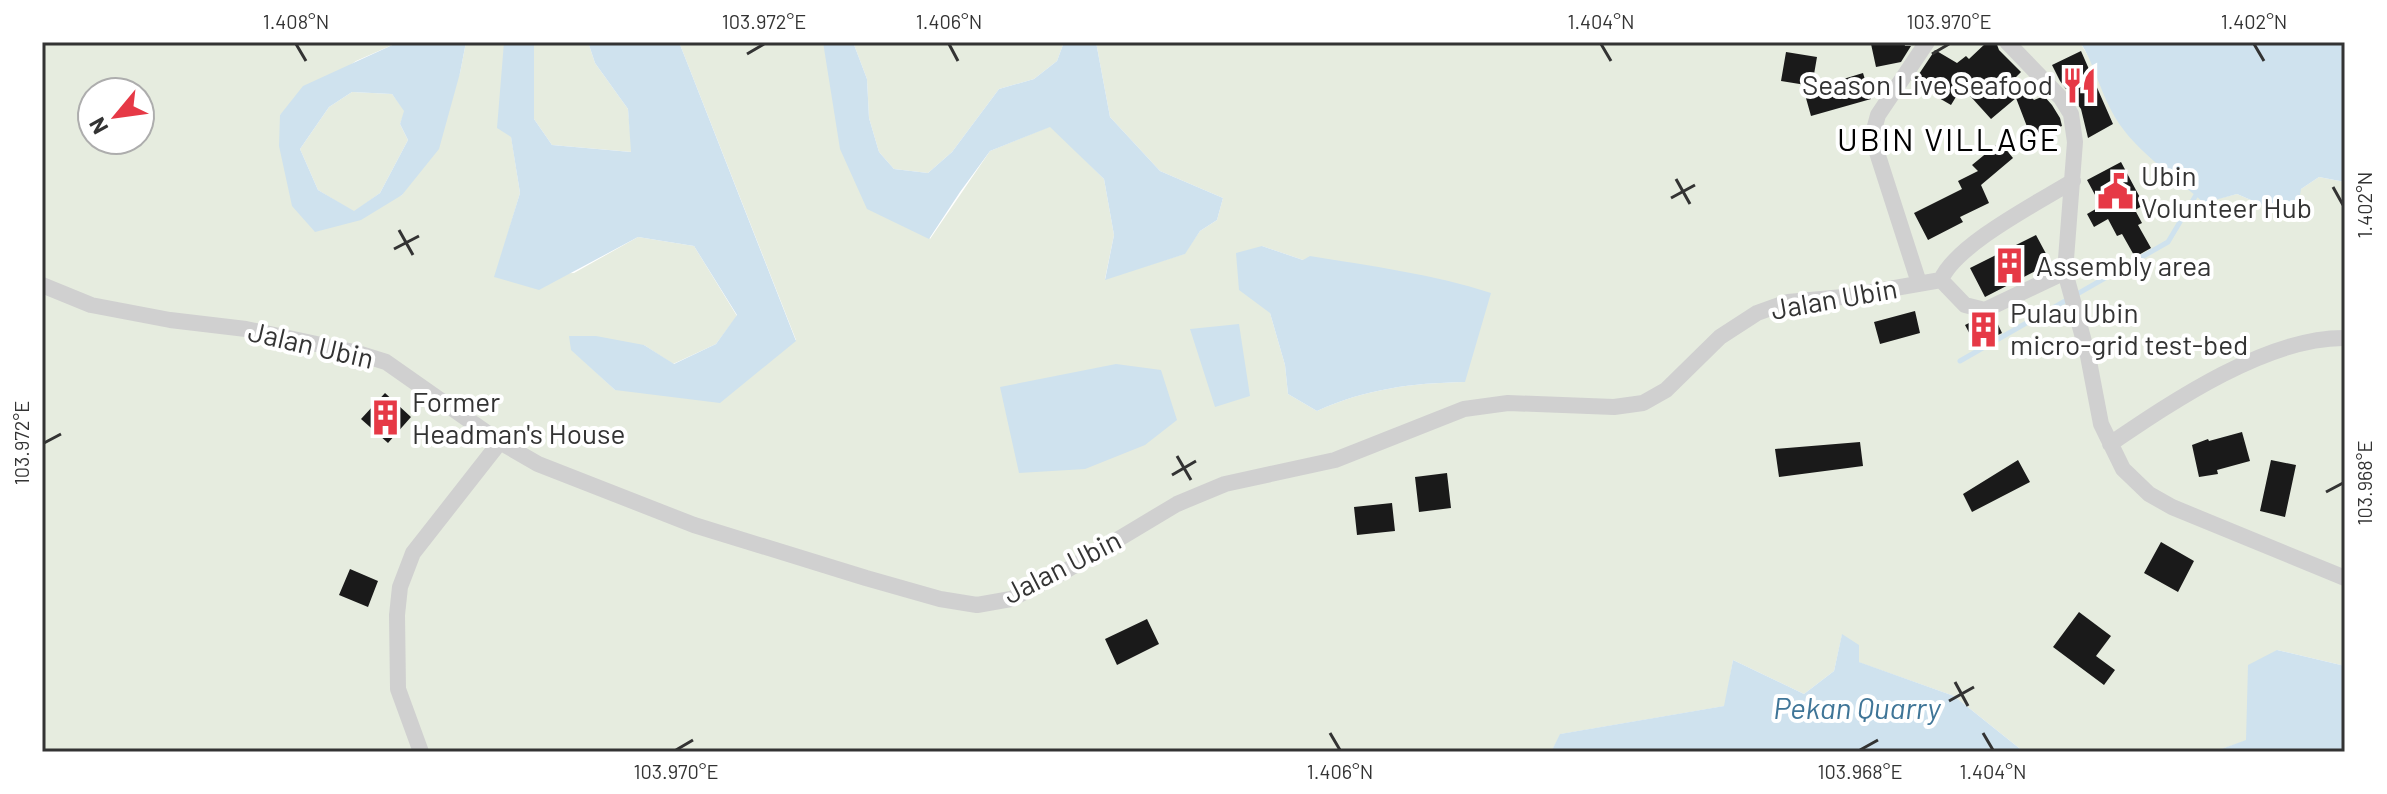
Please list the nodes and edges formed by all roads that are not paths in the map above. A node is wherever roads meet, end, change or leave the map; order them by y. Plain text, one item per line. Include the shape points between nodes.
1 (1927, 42) edge
2 (2007, 42) edge
3 (2073, 181) junction
4 (2065, 272) junction
5 (1941, 280) junction
6 (1919, 283) junction
7 (42, 285) edge
8 (2345, 338) edge
9 (500, 442) junction
10 (2110, 444) junction
11 (2345, 578) edge
12 (421, 752) edge

1 - 6 street via 1878,115 1872,137
2 - 3 street via 2071,114
3 - 4 street
3 - 5 street via 1965,249
4 - 5 street via 1985,310 1965,305
4 - 10 street
5 - 6 street, Jalan Ubin
6 - 9 street, Jalan Ubin via 1788,302 1757,313 1720,337 1666,390 1643,403 1508,403 1464,409 1335,460 1225,484 1177,504 1011,599 977,605 940,599 694,525 538,464
7 - 9 street, Jalan Ubin via 91,305 246,329 386,362
8 - 10 street via 2300,343 2262,358 2192,390
9 - 12 street via 413,553 400,587 398,689
10 - 11 street via 2123,469 2149,494

